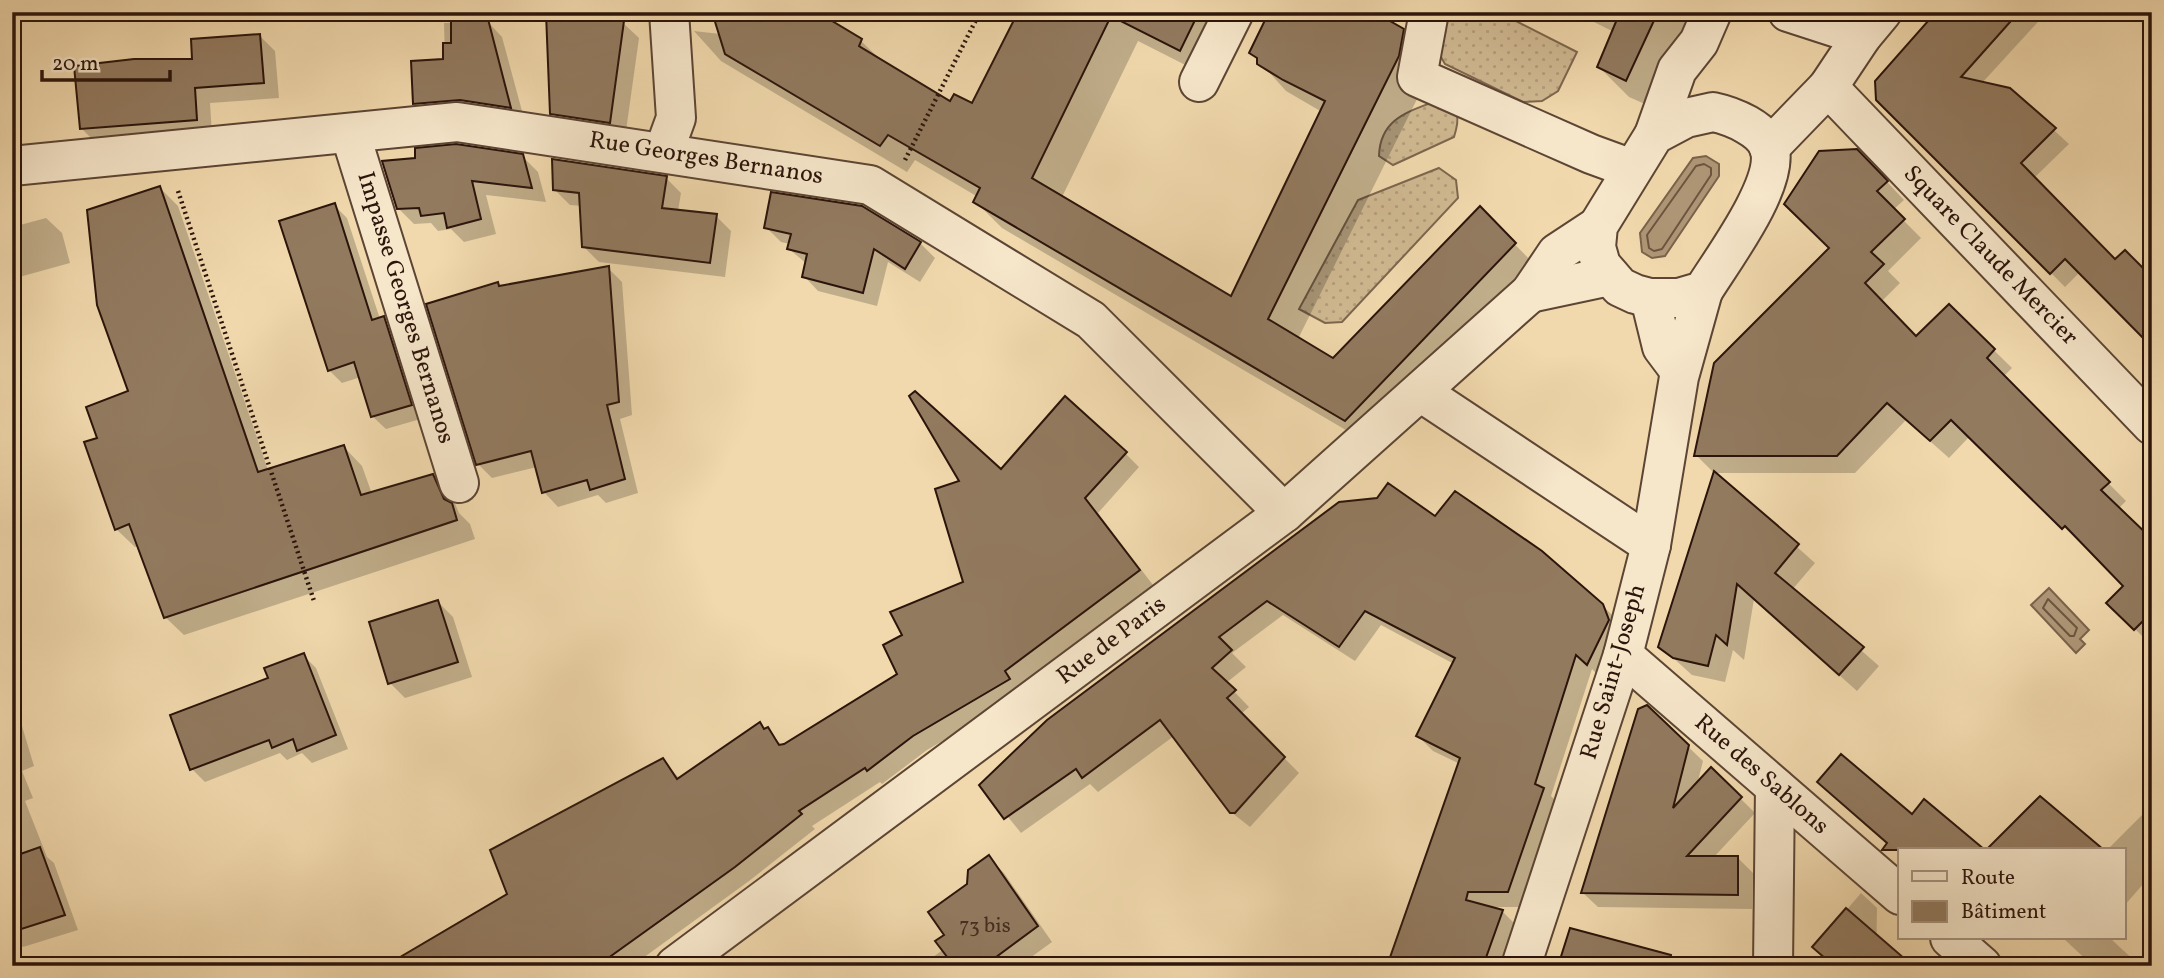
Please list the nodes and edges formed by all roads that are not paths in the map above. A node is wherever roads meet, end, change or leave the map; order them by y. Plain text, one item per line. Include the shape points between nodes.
1 (669, 12) edge
2 (1234, 12) edge
3 (1429, 12) edge
4 (1788, 12) edge
5 (1872, 24) edge
6 (1705, 27) edge
7 (1199, 82) dead end
8 (1828, 87) junction
9 (1713, 112) junction
10 (350, 133) junction
11 (1654, 135) junction
12 (1769, 148) junction
13 (664, 151) junction
14 (12, 166) edge
15 (1632, 169) junction
16 (1598, 226) junction
17 (1610, 276) junction
18 (1703, 291) junction
19 (1530, 293) junction
20 (1650, 298) junction
21 (1681, 371) junction
22 (1422, 393) junction
23 (2152, 425) edge
24 (459, 483) dead end
25 (1284, 513) junction
26 (1651, 545) junction
27 (1623, 655) junction
28 (1775, 787) junction
29 (1898, 893) edge
30 (1952, 940) edge
31 (676, 966) edge
32 (1521, 966) edge
33 (1773, 966) edge
34 (1982, 966) edge

1 - 13 street via 676,118
2 - 7 street
3 - 15 street via 1417,77
4 - 5 street
5 - 8 street
6 - 9 street
6 - 11 street via 1677,70
8 - 12 street
8 - 23 street, Square Claude Mercier
9 - 11 street via 1686,118
9 - 12 street via 1751,128
10 - 13 street, Rue Georges Bernanos via 457,122
10 - 14 street, Rue Georges Bernanos
10 - 24 street, Impasse Georges Bernanos
11 - 15 street
12 - 18 street via 1770,162 1760,195
13 - 25 street, Rue Georges Bernanos via 870,185 1091,320
15 - 16 street
16 - 17 street via 1596,247
16 - 19 street, Rue de Paris via 1556,253
17 - 19 street
17 - 20 street via 1620,287
18 - 20 street via 1679,298
18 - 21 street, Rue Saint-Joseph
19 - 22 street, Rue de Paris
20 - 21 street via 1662,347
21 - 26 street, Rue Saint-Joseph
22 - 25 street, Rue de Paris
22 - 26 street
25 - 31 street, Rue de Paris
26 - 27 street, Rue Saint-Joseph
27 - 28 street, Rue des Sablons
27 - 32 street, Rue Saint-Joseph
28 - 29 street, Rue des Sablons
28 - 33 street
30 - 34 street

